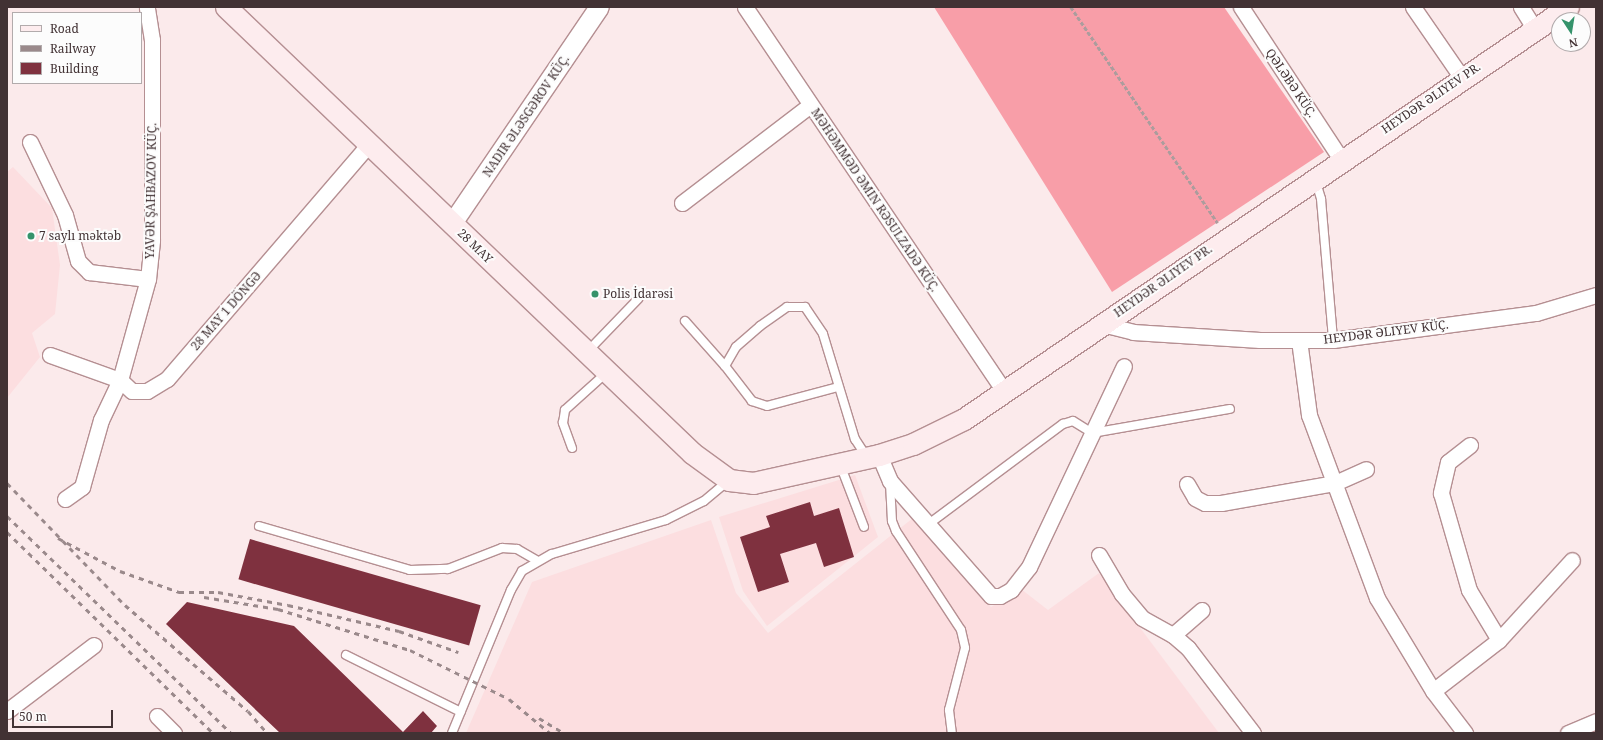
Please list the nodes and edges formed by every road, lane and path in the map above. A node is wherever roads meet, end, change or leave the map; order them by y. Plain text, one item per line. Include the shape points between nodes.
1 (147, 7) edge
2 (226, 7) edge
3 (599, 7) edge
4 (745, 7) edge
5 (1072, 7) edge
6 (1241, 7) edge
7 (1413, 7) edge
8 (1521, 7) edge
9 (1568, 7) edge
10 (1535, 29) junction
11 (1462, 78) junction
12 (810, 105) junction
13 (30, 142) dead end
14 (369, 144) junction
15 (1341, 158) junction
16 (1315, 177) junction
17 (682, 203) dead end
18 (452, 223) junction
19 (1218, 224) dead end
20 (148, 279) junction
21 (1596, 295) edge
22 (638, 299) dead end
23 (685, 321) dead end
24 (1102, 324) junction
25 (1299, 340) junction
26 (1334, 340) junction
27 (585, 354) junction
28 (50, 355) dead end
29 (725, 366) junction
30 (1124, 366) dead end
31 (605, 374) junction
32 (120, 380) junction
33 (838, 387) junction
34 (1005, 392) junction
35 (1230, 409) dead end
36 (1092, 433) junction
37 (1470, 446) dead end
38 (572, 448) dead end
39 (873, 457) junction
40 (841, 467) junction
41 (1366, 469) dead end
42 (729, 480) junction
43 (890, 481) junction
44 (1335, 483) junction
45 (1187, 484) dead end
46 (65, 499) dead end
47 (930, 523) junction
48 (259, 526) dead end
49 (864, 527) dead end
50 (1099, 555) dead end
51 (536, 560) junction
52 (1572, 560) dead end
53 (1202, 610) dead end
54 (1173, 635) junction
55 (1498, 640) junction
56 (94, 645) dead end
57 (346, 655) dead end
58 (1433, 690) junction
59 (7, 711) edge
60 (461, 712) junction
61 (157, 716) dead end
62 (1596, 722) edge
63 (174, 733) edge
64 (452, 733) edge
65 (952, 733) edge
66 (1253, 733) edge
67 (1465, 733) edge
68 (1568, 733) edge

1 - 20 street, YAVƏR ŞAHBAZOV KÜÇ. via 152,40 152,240
2 - 14 main road, 28 MAY
3 - 18 street, NADIR ƏLƏSGƏROV KÜÇ.
4 - 12 street, MƏHƏMMƏD ƏMIN RƏSULZADƏ KÜÇ.
5 - 19 path
6 - 15 street, QƏLƏBƏ KÜÇ.
7 - 11 street
8 - 10 street
9 - 10 main road, HEYDƏR ƏLIYEV PR.
10 - 11 main road, HEYDƏR ƏLIYEV PR.
11 - 15 main road, HEYDƏR ƏLIYEV PR.
12 - 17 street
12 - 34 street, MƏHƏMMƏD ƏMIN RƏSULZADƏ KÜÇ.
13 - 20 street via 66,215 78,261 89,272
14 - 18 main road, 28 MAY
14 - 32 street, 28 MAY 1 DÖNGƏ via 167,379 147,392 132,391
15 - 16 main road, HEYDƏR ƏLIYEV PR.
16 - 24 main road, HEYDƏR ƏLIYEV PR.
16 - 26 lane via 1321,199
18 - 27 main road, 28 MAY
20 - 32 street, YAVƏR ŞAHBAZOV KÜÇ.
21 - 26 street, HEYDƏR ƏLIYEV KÜÇ. via 1536,313
22 - 27 lane
23 - 29 lane
24 - 25 street, HEYDƏR ƏLIYEV KÜÇ. via 1133,332
24 - 34 main road, HEYDƏR ƏLIYEV PR.
25 - 26 street, HEYDƏR ƏLIYEV KÜÇ.
25 - 44 street via 1309,415
27 - 31 main road, 28 MAY
28 - 32 street, 28 MAY 1 DÖNGƏ
29 - 33 lane via 752,401 767,406
29 - 33 lane via 736,347 760,326 787,307 805,308 822,334
30 - 36 street
31 - 38 lane via 566,410 563,423
31 - 42 main road, 28 MAY via 692,453
32 - 46 street, YAVƏR ŞAHBAZOV KÜÇ. via 101,420 82,487
33 - 39 lane via 855,439
34 - 39 main road, HEYDƏR ƏLIYEV PR. via 941,431
35 - 36 lane
36 - 47 lane via 1074,421 1063,424
36 - 47 street via 1029,566 1011,590 1000,596 991,596
37 - 55 street via 1448,462 1441,493 1469,590
39 - 40 main road, HEYDƏR ƏLIYEV PR.
39 - 43 street
40 - 42 main road, HEYDƏR ƏLIYEV PR. via 753,483
40 - 49 lane
41 - 44 street
42 - 51 lane via 704,501 666,520
43 - 47 street
43 - 65 lane via 892,521 896,531 961,630 965,648 949,710
44 - 45 street via 1221,503 1205,503 1195,498
44 - 58 street via 1377,598
48 - 51 lane via 410,570 448,569 502,548 517,549
50 - 54 street via 1122,594 1142,618
51 - 60 lane via 522,571 510,590
52 - 55 street
53 - 54 street
54 - 66 street
55 - 58 street
56 - 59 street
57 - 60 lane
58 - 67 street
60 - 64 lane
61 - 63 street
62 - 68 street

